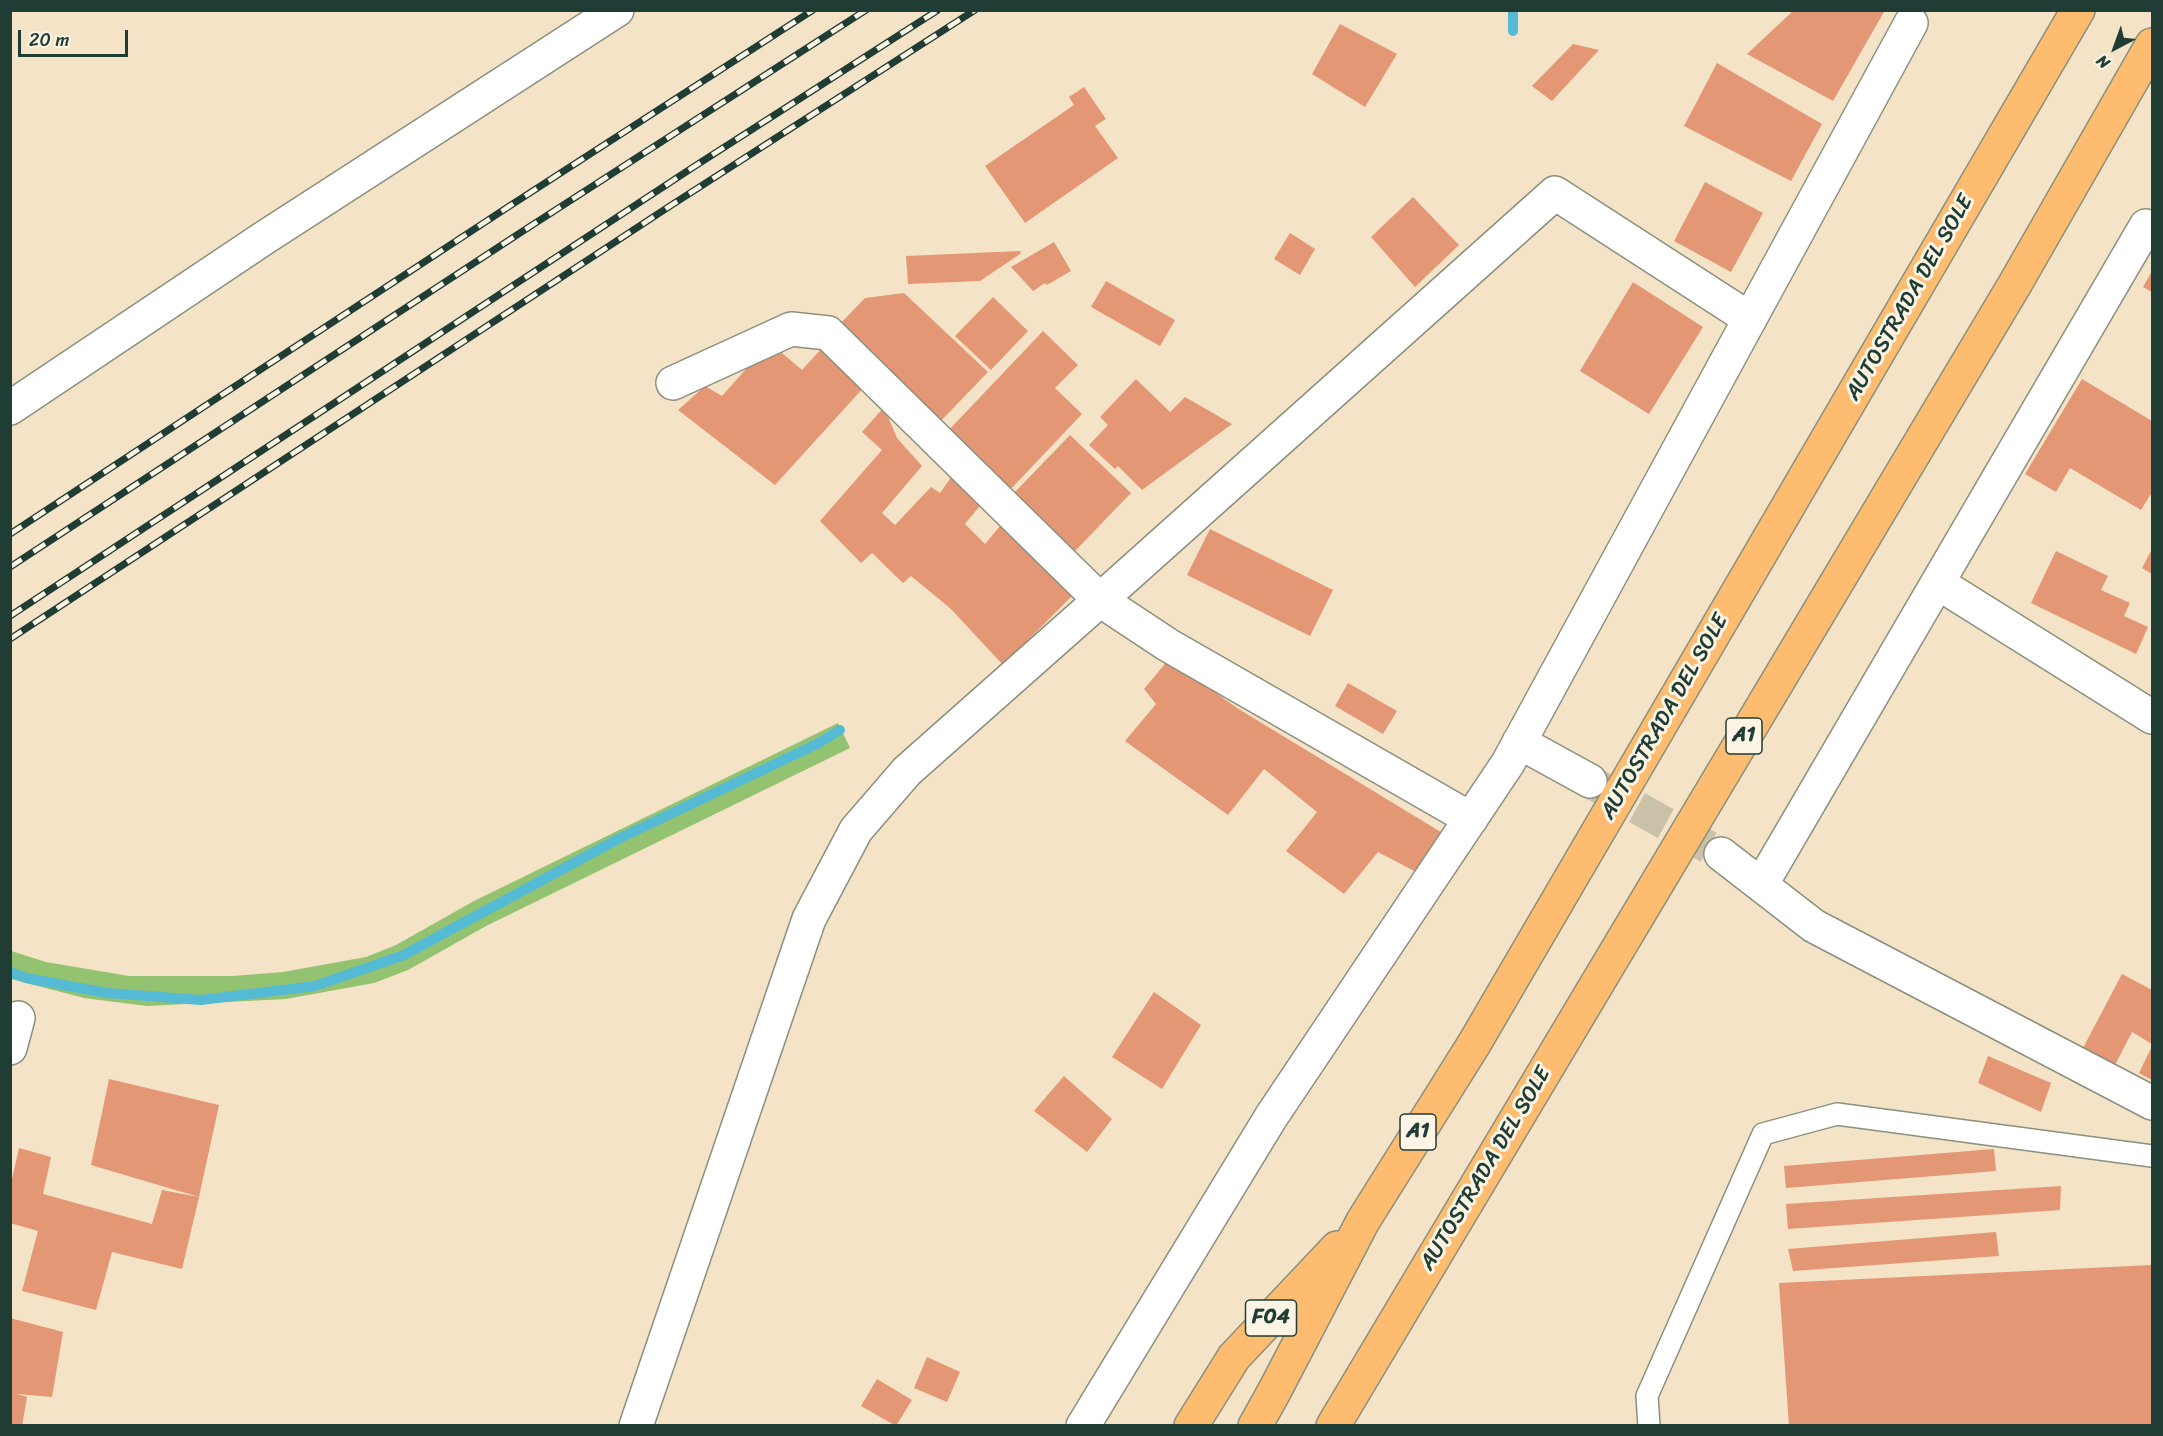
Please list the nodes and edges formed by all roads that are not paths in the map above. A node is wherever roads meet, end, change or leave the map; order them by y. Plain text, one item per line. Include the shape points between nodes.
1 (617, 10) edge
2 (2078, 10) edge
3 (1911, 23) dead end
4 (2152, 45) edge
5 (2146, 226) dead end
6 (1750, 319) junction
7 (673, 383) dead end
8 (10, 408) edge
9 (1938, 583) junction
10 (1100, 600) junction
11 (2152, 717) edge
12 (1519, 742) junction
13 (1590, 782) tunnel mouth
14 (1471, 819) junction
15 (1721, 854) tunnel mouth
16 (1761, 885) junction
17 (2152, 1103) edge
18 (2152, 1156) edge
19 (1363, 1221) junction
20 (636, 1425) edge
21 (1083, 1425) edge
22 (1191, 1425) edge
23 (1255, 1425) edge
24 (1333, 1425) edge
25 (1649, 1425) edge

1 - 8 street
2 - 19 highway, AUTOSTRADA DEL SOLE / A1 via 1486,1023
3 - 6 street
4 - 24 highway, AUTOSTRADA DEL SOLE / A1 via 2003,304
5 - 9 street
6 - 10 street via 1555,193
6 - 12 street
7 - 10 street via 791,329 828,333
9 - 11 street
9 - 16 street
10 - 14 street via 1168,645
10 - 20 street via 907,771 856,830 809,919
12 - 13 street
12 - 14 street
14 - 21 street via 1271,1117
15 - 16 street
16 - 17 street via 1814,926
18 - 25 lane via 1837,1114 1763,1134 1647,1396
19 - 22 highway, F04 via 1234,1357
19 - 23 highway, AUTOSTRADA DEL SOLE / A1

